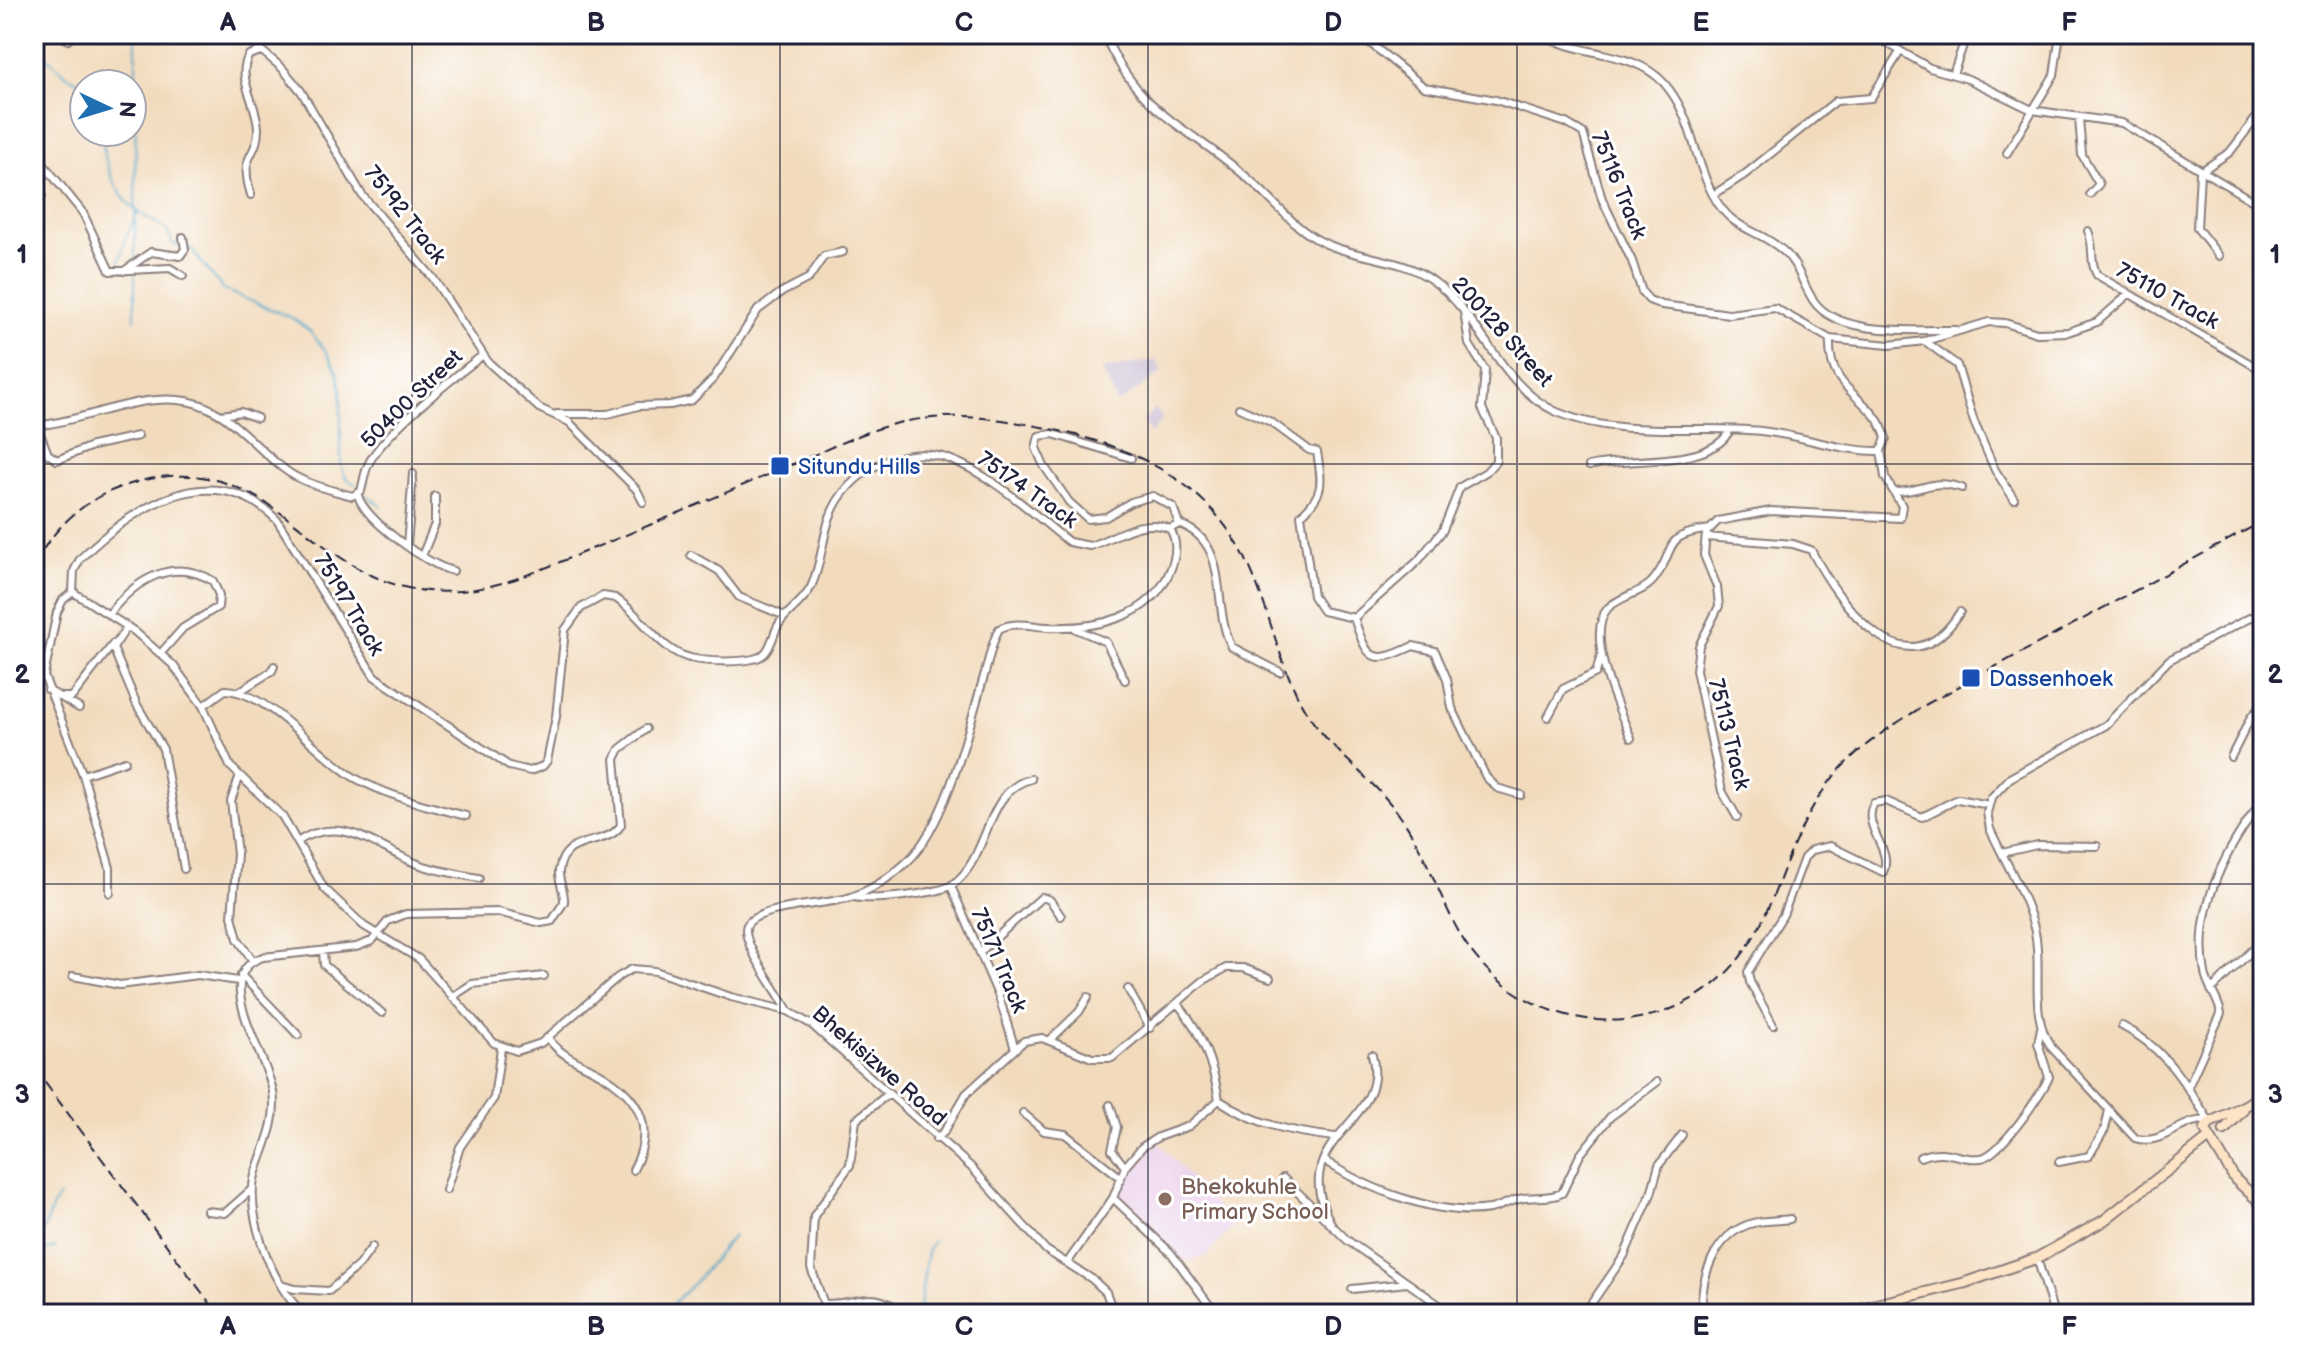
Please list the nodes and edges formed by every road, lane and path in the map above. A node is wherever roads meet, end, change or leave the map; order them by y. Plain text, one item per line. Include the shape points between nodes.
1 (58, 34) edge
2 (242, 34) edge
3 (1104, 34) edge
4 (1359, 34) edge
5 (1542, 34) edge
6 (1871, 34) edge
7 (1967, 34) edge
8 (2060, 34) edge
9 (70, 37) edge
10 (2263, 38) edge
11 (2263, 47) edge
12 (261, 51) junction
13 (1900, 52) junction
14 (1953, 74) junction
15 (2263, 109) edge
16 (2032, 110) junction
17 (2079, 118) junction
18 (2007, 153) dead end
19 (34, 159) edge
20 (2200, 172) junction
21 (34, 182) edge
22 (2090, 194) dead end
23 (251, 195) dead end
24 (1713, 195) junction
25 (42, 196) dead end
26 (2263, 207) edge
27 (2088, 231) dead end
28 (183, 237) dead end
29 (843, 252) dead end
30 (2219, 256) dead end
31 (121, 273) junction
32 (183, 276) dead end
33 (2129, 294) junction
34 (1464, 312) junction
35 (1959, 333) junction
36 (1830, 339) junction
37 (1925, 341) junction
38 (483, 355) junction
39 (2263, 371) edge
40 (1239, 408) dead end
41 (554, 414) junction
42 (221, 415) junction
43 (34, 418) edge
44 (257, 418) dead end
45 (34, 426) edge
46 (1730, 430) junction
47 (138, 436) dead end
48 (1881, 451) junction
49 (1131, 458) dead end
50 (1589, 466) dead end
51 (413, 474) dead end
52 (1962, 488) dead end
53 (1896, 492) junction
54 (358, 495) junction
55 (435, 496) dead end
56 (2014, 499) dead end
57 (643, 502) dead end
58 (1179, 524) junction
59 (1170, 529) junction
60 (1710, 529) junction
61 (1706, 537) junction
62 (407, 545) junction
63 (691, 555) dead end
64 (422, 556) junction
65 (453, 571) dead end
66 (73, 592) junction
67 (2263, 611) edge
68 (1960, 612) dead end
69 (109, 614) junction
70 (785, 616) junction
71 (1354, 618) junction
72 (127, 627) junction
73 (1073, 628) junction
74 (114, 643) junction
75 (161, 653) junction
76 (1601, 655) junction
77 (274, 666) dead end
78 (1280, 672) dead end
79 (1125, 680) dead end
80 (48, 690) junction
81 (240, 691) junction
82 (59, 697) junction
83 (2263, 704) edge
84 (203, 706) junction
85 (79, 708) dead end
86 (1548, 717) dead end
87 (646, 729) dead end
88 (1631, 738) dead end
89 (2231, 757) dead end
90 (125, 761) dead end
91 (83, 775) junction
92 (239, 778) junction
93 (1031, 779) dead end
94 (1521, 795) dead end
95 (2263, 800) edge
96 (1989, 805) junction
97 (466, 816) dead end
98 (1737, 817) dead end
99 (297, 842) junction
100 (2097, 846) dead end
101 (2002, 853) junction
102 (184, 869) dead end
103 (479, 878) dead end
104 (951, 886) junction
105 (110, 893) dead end
106 (852, 897) junction
107 (1061, 916) dead end
108 (376, 934) junction
109 (2263, 940) edge
110 (323, 951) junction
111 (980, 952) junction
112 (253, 961) junction
113 (73, 976) dead end
114 (544, 976) dead end
115 (240, 978) junction
116 (1270, 978) dead end
117 (1128, 989) dead end
118 (2211, 990) junction
119 (452, 997) junction
120 (1088, 997) dead end
121 (1178, 1004) junction
122 (788, 1011) junction
123 (382, 1013) dead end
124 (1773, 1025) dead end
125 (2122, 1026) dead end
126 (1150, 1028) junction
127 (2041, 1028) junction
128 (298, 1035) dead end
129 (548, 1038) junction
130 (1050, 1040) junction
131 (501, 1048) junction
132 (1015, 1049) junction
133 (1372, 1055) dead end
134 (1657, 1082) dead end
135 (2188, 1087) junction
136 (2263, 1092) edge
137 (888, 1094) junction
138 (1219, 1100) junction
139 (2248, 1104) junction
140 (1110, 1105) dead end
141 (2109, 1110) junction
142 (1023, 1113) dead end
143 (2210, 1129) junction
144 (2224, 1132) junction
145 (1682, 1135) dead end
146 (1335, 1137) junction
147 (936, 1139) junction
148 (1920, 1157) dead end
149 (2224, 1157) junction
150 (1324, 1160) junction
151 (2059, 1162) dead end
152 (1125, 1167) junction
153 (633, 1170) dead end
154 (1120, 1177) junction
155 (1283, 1178) dead end
156 (252, 1189) junction
157 (446, 1190) dead end
158 (1113, 1198) junction
159 (2263, 1205) edge
160 (207, 1211) dead end
161 (1790, 1219) dead end
162 (1335, 1230) junction
163 (372, 1247) dead end
164 (2037, 1258) junction
165 (1067, 1263) junction
166 (1407, 1283) junction
167 (281, 1285) junction
168 (1352, 1289) dead end
169 (290, 1301) junction
170 (288, 1310) dead end
171 (305, 1314) edge
172 (907, 1314) edge
173 (1114, 1314) edge
174 (1216, 1314) edge
175 (1452, 1314) edge
176 (1584, 1314) edge
177 (1702, 1314) edge
178 (1837, 1314) edge
179 (2054, 1314) edge

1 - 9 street
2 - 12 street, 75192 Track
3 - 34 street, 200128 Street via 1140,94 1159,114 1250,179 1301,228 1345,251 1422,273
4 - 36 street, 75116 Track via 1424,87 1507,103 1583,133 1602,199 1649,300 1729,314 1775,308
5 - 24 street via 1571,48 1639,65 1663,82 1690,127
6 - 13 street
7 - 14 street
8 - 16 street via 2054,75
10 - 11 street
12 - 23 street via 249,55 244,70 258,128 246,160
12 - 38 street, 75192 Track via 301,91 362,195 433,278
13 - 14 street
13 - 24 street via 1871,98 1836,101
14 - 16 street
15 - 20 street via 2230,152
16 - 17 street
16 - 18 street
17 - 20 street via 2122,123
17 - 22 street via 2083,159 2098,181
19 - 31 street via 77,205 110,271
20 - 26 street
20 - 30 street via 2197,228
21 - 25 street
24 - 35 street via 1735,223 1780,247 1814,301 1845,322
27 - 33 street, 75110 Track via 2095,272
28 - 31 street via 180,256 151,252
29 - 41 street via 824,256 809,278 758,310 714,378 692,400 608,414
31 - 32 street via 167,268
33 - 35 street via 2097,322 2068,332 2037,333 1989,322
33 - 39 street, 75110 Track
34 - 46 street, 200128 Street via 1527,392 1553,411 1608,423
34 - 71 street via 1469,344 1485,370 1482,408 1496,438 1496,461 1460,487 1443,530 1418,561
35 - 37 street
36 - 37 street via 1889,345
36 - 48 street via 1837,378 1881,424 1886,438
37 - 56 street via 1959,368 1974,422
38 - 41 street, 75192 Track via 539,408
38 - 54 street, 50400 Street via 376,452
40 - 71 street via 1317,452 1322,478 1316,502 1301,515 1313,596 1323,611
41 - 57 street, 75192 Track via 581,434
42 - 44 street via 236,411
42 - 45 street via 198,403 161,400
42 - 54 street via 287,472
43 - 45 street
45 - 47 street via 48,454 59,460
46 - 48 street, 200128 Street
46 - 50 street via 1706,451
48 - 53 street via 1885,477
49 - 58 street via 1053,434 1039,436 1036,448 1069,502 1088,519 1106,517 1153,496 1170,503
51 - 62 street
52 - 53 street via 1941,481
53 - 60 street via 1902,516 1771,511 1718,521
54 - 62 street via 362,507
55 - 64 street via 435,524
58 - 59 street
58 - 78 street via 1200,535 1211,550 1232,647
59 - 70 street, 75174 Track via 1144,525 1090,546 1069,542 966,468 928,454 909,454 873,467 843,494 831,515 811,586
59 - 73 street via 1176,544 1173,564 1159,593 1109,622
60 - 61 street
60 - 76 street via 1677,537 1653,581 1606,611 1599,636
61 - 68 street via 1811,550 1835,594 1861,626 1901,646 1934,641
61 - 98 street, 75113 Track via 1704,555 1719,606 1701,640 1696,670 1719,779
62 - 64 street
63 - 70 street via 719,571 739,597
64 - 65 street
66 - 69 street
66 - 70 street, 75197 Track via 80,559 147,507 186,491 234,493 277,520 374,676 498,760 530,771 547,761 565,630 581,608 603,596 615,598 668,646 694,659 757,658
66 - 80 street, 75197 Track via 63,600 51,631 43,665
67 - 96 street via 2169,660 2116,717 2010,778
69 - 72 street
69 - 75 street via 124,594 167,571 186,569 213,581 218,607 183,628
71 - 94 street via 1366,651 1375,657 1390,657 1413,646 1435,651 1452,708 1486,777 1497,788
72 - 74 street
72 - 75 street
73 - 79 street via 1106,642
73 - 106 street via 999,629 965,742 923,843 896,872
74 - 82 street via 72,697
74 - 102 street via 137,705 165,755
75 - 84 street
76 - 86 street via 1596,673 1563,689
76 - 88 street
77 - 81 street
80 - 82 street
80 - 91 street, 75197 Track
81 - 84 street via 225,690
81 - 97 street via 360,781
82 - 85 street
83 - 89 street
84 - 92 street
87 - 108 street via 615,759 619,829 578,843 562,860 564,902 548,923 506,913 406,914 388,921
90 - 91 street
91 - 105 street, 75197 Track via 110,868
92 - 99 street via 282,816
92 - 112 street via 231,801 237,854 232,916 238,939
93 - 104 street via 1006,793 977,853
95 - 118 street via 2233,843 2204,921 2204,968
96 - 101 street via 1988,821
96 - 124 street via 1958,799 1922,817 1886,801 1874,803 1871,821 1885,869 1876,871 1830,846 1804,858 1783,915 1748,972
99 - 103 street via 316,830 361,834 422,865
99 - 108 street via 324,888
100 - 101 street via 2037,845
101 - 127 street via 2034,929
104 - 106 street via 899,896
104 - 111 street, 75171 Track
106 - 122 street via 764,912 747,925 748,945
107 - 111 street via 1044,896
108 - 110 street via 365,944
108 - 119 street via 419,959
109 - 118 street
110 - 112 street
110 - 123 street via 324,965
111 - 132 street, 75171 Track
112 - 115 street
113 - 115 street via 120,985 189,975
114 - 119 street via 472,984
115 - 128 street
115 - 156 street via 241,1006 273,1094 269,1137
116 - 121 street via 1226,968
117 - 126 street
118 - 135 street via 2221,1017
119 - 131 street
120 - 130 street
121 - 126 street
121 - 138 street via 1210,1058
122 - 129 street, Bhekisizwe Road via 655,971 632,969
122 - 137 street, Bhekisizwe Road via 812,1025
125 - 135 street via 2148,1039
126 - 130 street via 1121,1053 1103,1060
127 - 141 street via 2052,1048
127 - 148 street via 2039,1051 2049,1077 1996,1152 1979,1159 1946,1151
129 - 131 street, Bhekisizwe Road via 523,1050
129 - 153 street via 562,1054 616,1086 645,1122 646,1140
130 - 132 street via 1031,1038
131 - 157 street via 494,1098 460,1147
132 - 147 street via 966,1094
133 - 146 street via 1375,1085
134 - 150 street via 1610,1117 1580,1155 1562,1193 1493,1208 1424,1204
135 - 143 street
136 - 139 street
137 - 147 street, Bhekisizwe Road
137 - 172 street via 856,1120 850,1165 814,1216 811,1268 824,1304 870,1297
138 - 146 street via 1269,1126
138 - 152 street via 1189,1126 1142,1147
139 - 143 street
139 - 144 street
140 - 152 street via 1117,1127 1112,1150
141 - 143 street via 2140,1140 2155,1140 2190,1124
141 - 151 street via 2089,1156
142 - 154 street via 1044,1131 1065,1134
143 - 144 street
143 - 144 street
143 - 149 street
143 - 164 street via 2181,1160 2103,1221
144 - 149 street
145 - 176 street via 1659,1165 1624,1256
146 - 150 street
147 - 165 street, Bhekisizwe Road via 971,1167 1035,1240
149 - 159 street via 2235,1179
150 - 162 street via 1319,1188
152 - 154 street
154 - 158 street
155 - 162 street
156 - 160 street via 225,1213
156 - 167 street via 254,1218
158 - 165 street
158 - 174 street via 1171,1253
161 - 177 street via 1752,1223 1724,1244 1704,1272
162 - 166 street
163 - 167 street via 329,1291
164 - 178 street via 1964,1283
164 - 179 street
165 - 173 street, Bhekisizwe Road via 1106,1292
166 - 168 street
166 - 175 street
167 - 169 street
169 - 170 street
169 - 171 street

